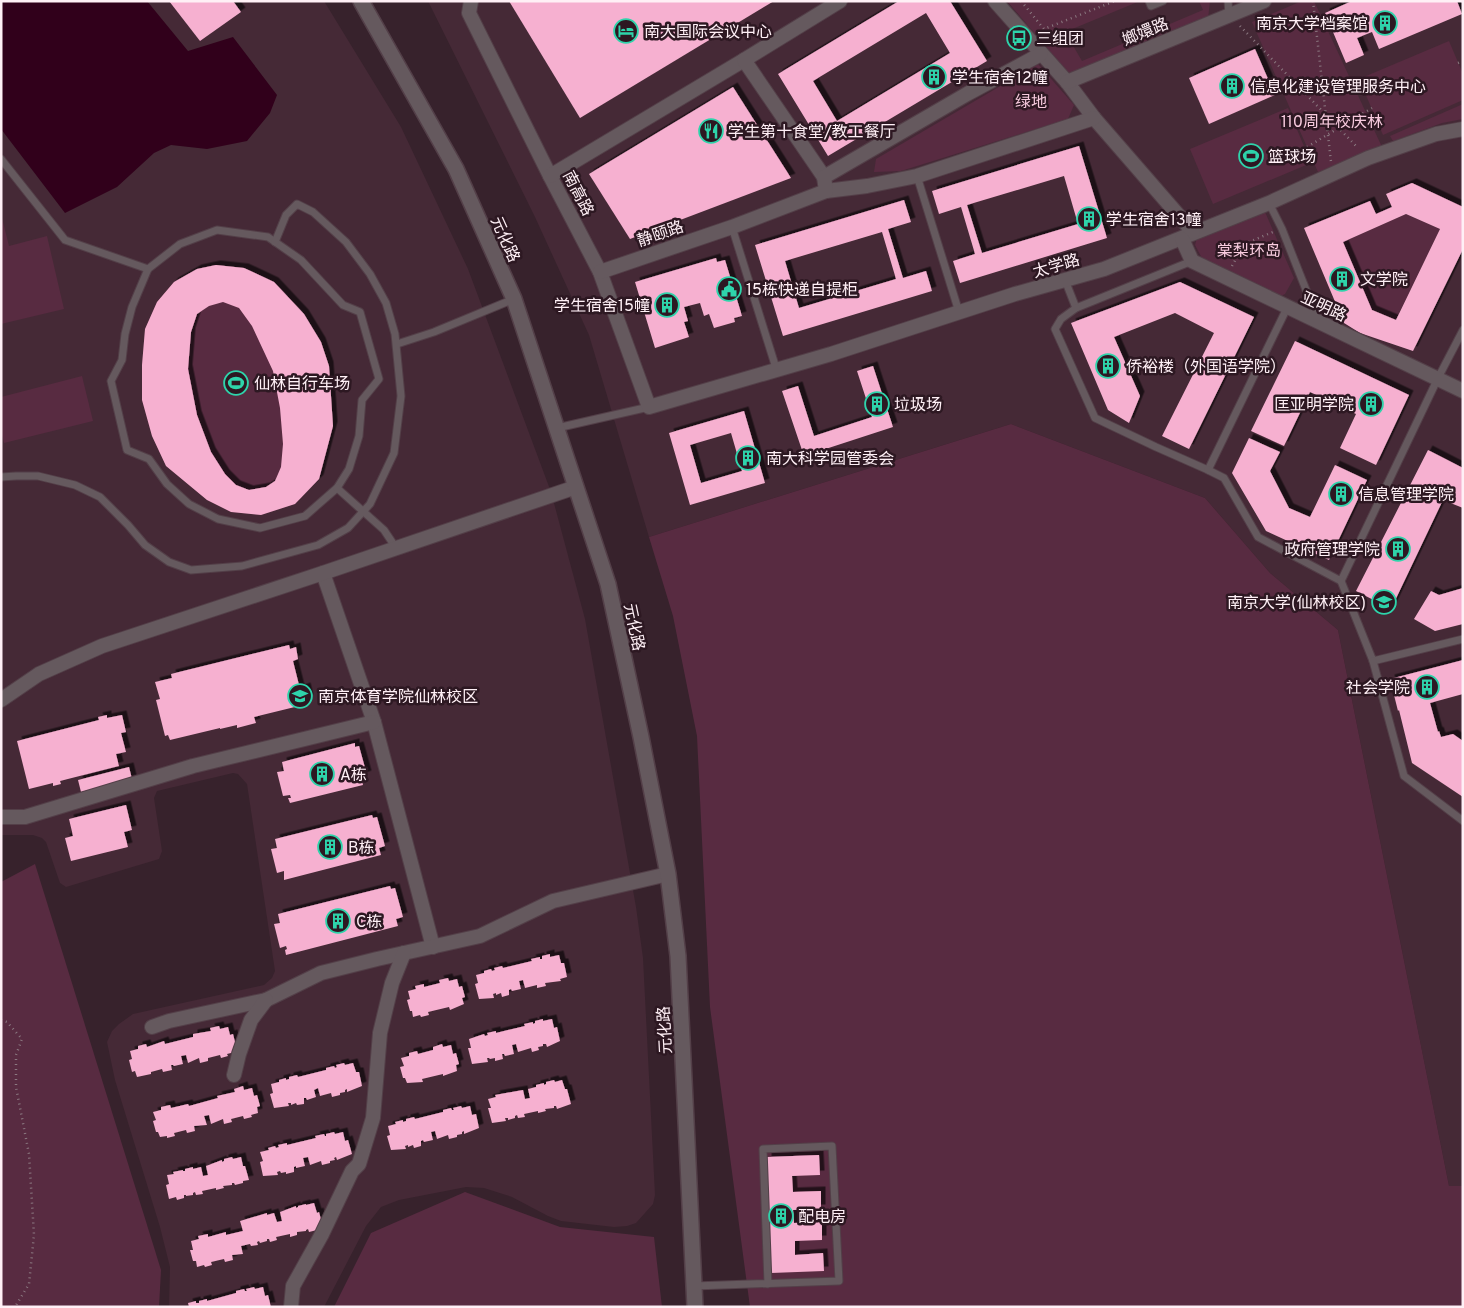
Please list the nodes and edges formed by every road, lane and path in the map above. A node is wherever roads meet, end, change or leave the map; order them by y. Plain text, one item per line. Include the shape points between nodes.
1 (471, 1) edge
2 (840, 1) edge
3 (994, 1) edge
4 (1021, 1) edge
5 (1116, 1) edge
6 (1149, 1) edge
7 (1163, 1) edge
8 (1264, 1) edge
9 (1313, 1) edge
10 (362, 2) edge
11 (1229, 8) edge
12 (1041, 54) junction
13 (744, 60) junction
14 (1463, 61) edge
15 (1458, 63) dead end
16 (1067, 82) junction
17 (1372, 108) dead end
18 (1325, 114) junction
19 (1094, 118) junction
20 (1340, 128) junction
21 (1463, 129) edge
22 (1328, 134) junction
23 (1307, 147) dead end
24 (1368, 158) junction
25 (1, 159) edge
26 (1332, 173) junction
27 (550, 176) junction
28 (917, 176) junction
29 (825, 184) junction
30 (1269, 203) junction
31 (732, 227) junction
32 (1282, 229) junction
33 (1188, 235) junction
34 (275, 242) junction
35 (1192, 261) junction
36 (148, 269) junction
37 (600, 272) junction
38 (1226, 278) junction
39 (1065, 280) junction
40 (514, 299) junction
41 (1076, 308) junction
42 (1287, 308) junction
43 (959, 312) junction
44 (1320, 326) dead end
45 (1463, 330) edge
46 (397, 344) junction
47 (776, 368) junction
48 (1438, 378) junction
49 (1463, 391) edge
50 (649, 407) junction
51 (556, 428) junction
52 (1208, 470) junction
53 (1, 477) edge
54 (576, 487) junction
55 (337, 488) junction
56 (363, 512) junction
57 (396, 548) junction
58 (323, 574) junction
59 (1341, 581) junction
60 (1463, 639) edge
61 (1373, 660) junction
62 (1, 700) edge
63 (374, 722) junction
64 (1, 816) edge
65 (1463, 821) edge
66 (668, 874) junction
67 (433, 946) junction
68 (404, 953) junction
69 (266, 1000) junction
70 (1, 1020) edge
71 (152, 1027) dead end
72 (234, 1075) dead end
73 (768, 1284) junction
74 (694, 1286) junction
75 (15, 1307) edge
76 (290, 1307) edge
77 (695, 1307) edge

1 - 27 street, 南高路 via 469,13
2 - 13 street
3 - 12 street
4 - 5 path via 1044,29
6 - 7 lane via 1151,6
8 - 11 street, 嫏嬛路
9 - 18 path
10 - 40 street, 元化路 via 456,169
11 - 16 street, 嫏嬛路
11 - 18 path
12 - 16 street
12 - 29 street via 959,99
13 - 27 street
13 - 29 street
14 - 15 path
16 - 19 street
17 - 20 path
18 - 20 path
18 - 22 path
19 - 28 street
19 - 33 street
20 - 22 path
20 - 24 path
21 - 24 street, 太学路 via 1436,134
22 - 23 path
22 - 26 path
24 - 26 street, 太学路
25 - 36 lane via 65,240
26 - 30 street, 太学路
27 - 37 street, 南高路
28 - 29 street via 867,186
28 - 43 lane
29 - 31 street, 静颐路
30 - 32 lane
30 - 33 street, 太学路
31 - 37 street, 静颐路
31 - 47 lane
32 - 38 path via 1244,244
32 - 44 lane
33 - 35 street
33 - 39 street, 太学路 via 1104,269
34 - 36 lane via 268,237 217,230 180,244
34 - 46 lane via 286,215 297,204 313,212 346,242 370,274 386,303
34 - 55 lane via 301,260 343,305 360,312 379,379 362,400 359,436 349,469
35 - 38 street, 亚明路
35 - 41 lane
36 - 55 lane via 132,307 122,360 111,382 127,450 149,459 167,484 189,504 218,520 260,528 304,516
37 - 50 street, 南高路
38 - 42 street, 亚明路
39 - 41 lane
39 - 43 street, 太学路
40 - 46 lane
40 - 51 street, 元化路
41 - 52 lane via 1061,319 1055,330 1095,418
42 - 48 street, 亚明路
42 - 52 lane
43 - 47 street, 太学路 via 831,354
45 - 48 lane
46 - 56 lane via 401,396 394,453
47 - 50 street, 太学路
48 - 49 street, 亚明路
48 - 59 lane
50 - 51 lane
51 - 54 street, 元化路
52 - 59 lane via 1224,478 1258,538
53 - 56 lane via 38,476 75,485 100,497 145,545 169,562 191,570 242,566 318,545 348,528
54 - 57 street
54 - 66 street, 元化路 via 608,584
55 - 56 lane
56 - 57 lane via 384,530
57 - 58 street
58 - 62 street via 102,646 39,674
58 - 63 street
59 - 61 lane
60 - 61 lane
61 - 65 lane via 1404,776
63 - 64 street via 193,766 24,817
63 - 67 street
66 - 67 street via 553,901 480,936
66 - 74 street, 元化路 via 678,956
67 - 68 street
68 - 69 street via 321,973
68 - 76 street via 392,983 380,1033 373,1118 359,1164 352,1171 293,1286
69 - 71 street
69 - 72 street via 251,1020
70 - 75 path via 7,1022 22,1039 16,1054 16,1087 29,1154 34,1235 30,1284
73 - 73 lane via 839,1280 832,1146 763,1149
73 - 74 lane
74 - 77 street, 元化路

